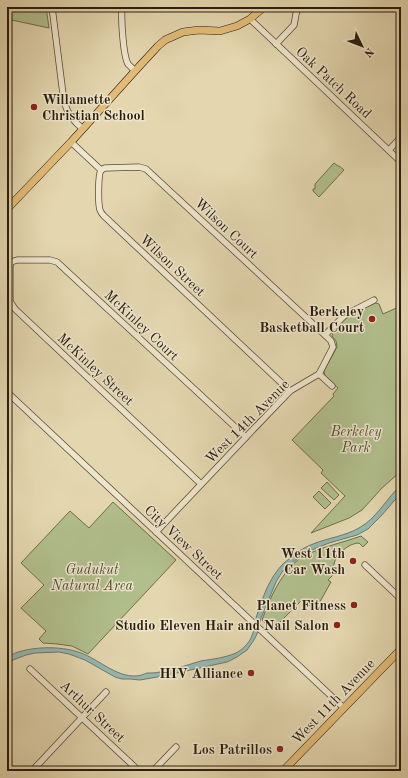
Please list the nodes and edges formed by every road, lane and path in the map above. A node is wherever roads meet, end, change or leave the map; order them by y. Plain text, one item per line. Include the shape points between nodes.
1 (52, 7) edge
2 (122, 7) edge
3 (264, 7) edge
4 (298, 7) edge
5 (250, 20) junction
6 (276, 44) junction
7 (135, 71) junction
8 (83, 129) junction
9 (401, 137) edge
10 (71, 142) junction
11 (389, 150) junction
12 (401, 162) edge
13 (101, 170) junction
14 (7, 209) edge
15 (9, 260) edge
16 (374, 300) dead end
17 (325, 336) junction
18 (319, 374) junction
19 (332, 386) dead end
20 (290, 391) junction
21 (7, 392) edge
22 (246, 437) junction
23 (201, 484) junction
24 (156, 532) junction
25 (365, 565) dead end
26 (401, 599) edge
27 (401, 649) edge
28 (30, 669) dead end
29 (106, 692) dead end
30 (344, 708) junction
31 (82, 718) junction
32 (176, 747) dead end
33 (7, 769) edge
34 (9, 771) edge
35 (32, 771) edge
36 (139, 771) edge
37 (153, 771) edge
38 (283, 771) edge

1 - 8 street via 64,102 73,121
2 - 7 street via 125,55
3 - 5 main road
4 - 6 street via 294,26
5 - 6 street, Oak Patch Road
5 - 7 main road via 220,31 190,31 175,35 158,46
6 - 11 street, Oak Patch Road
7 - 8 main road
8 - 10 main road
9 - 11 street
10 - 13 street
10 - 14 main road
11 - 12 street, Oak Patch Road
13 - 17 street, Wilson Court via 139,167 146,169
13 - 20 street, Wilson Street via 99,207 104,216
15 - 22 street, McKinley Court via 57,262
15 - 23 street, McKinley Street via 10,300 15,310
16 - 17 street via 345,315
17 - 18 street via 333,347
18 - 19 street
18 - 20 street, West 14th Avenue
20 - 22 street, West 14th Avenue
21 - 24 street, City View Street
22 - 23 street, West 14th Avenue
23 - 24 street, West 14th Avenue
24 - 30 street, City View Street
25 - 26 street
27 - 30 main road, West 11th Avenue
28 - 31 street, Arthur Street
29 - 31 street
30 - 38 main road, West 11th Avenue
31 - 35 street
31 - 36 street, Arthur Street
32 - 37 street
33 - 34 street

